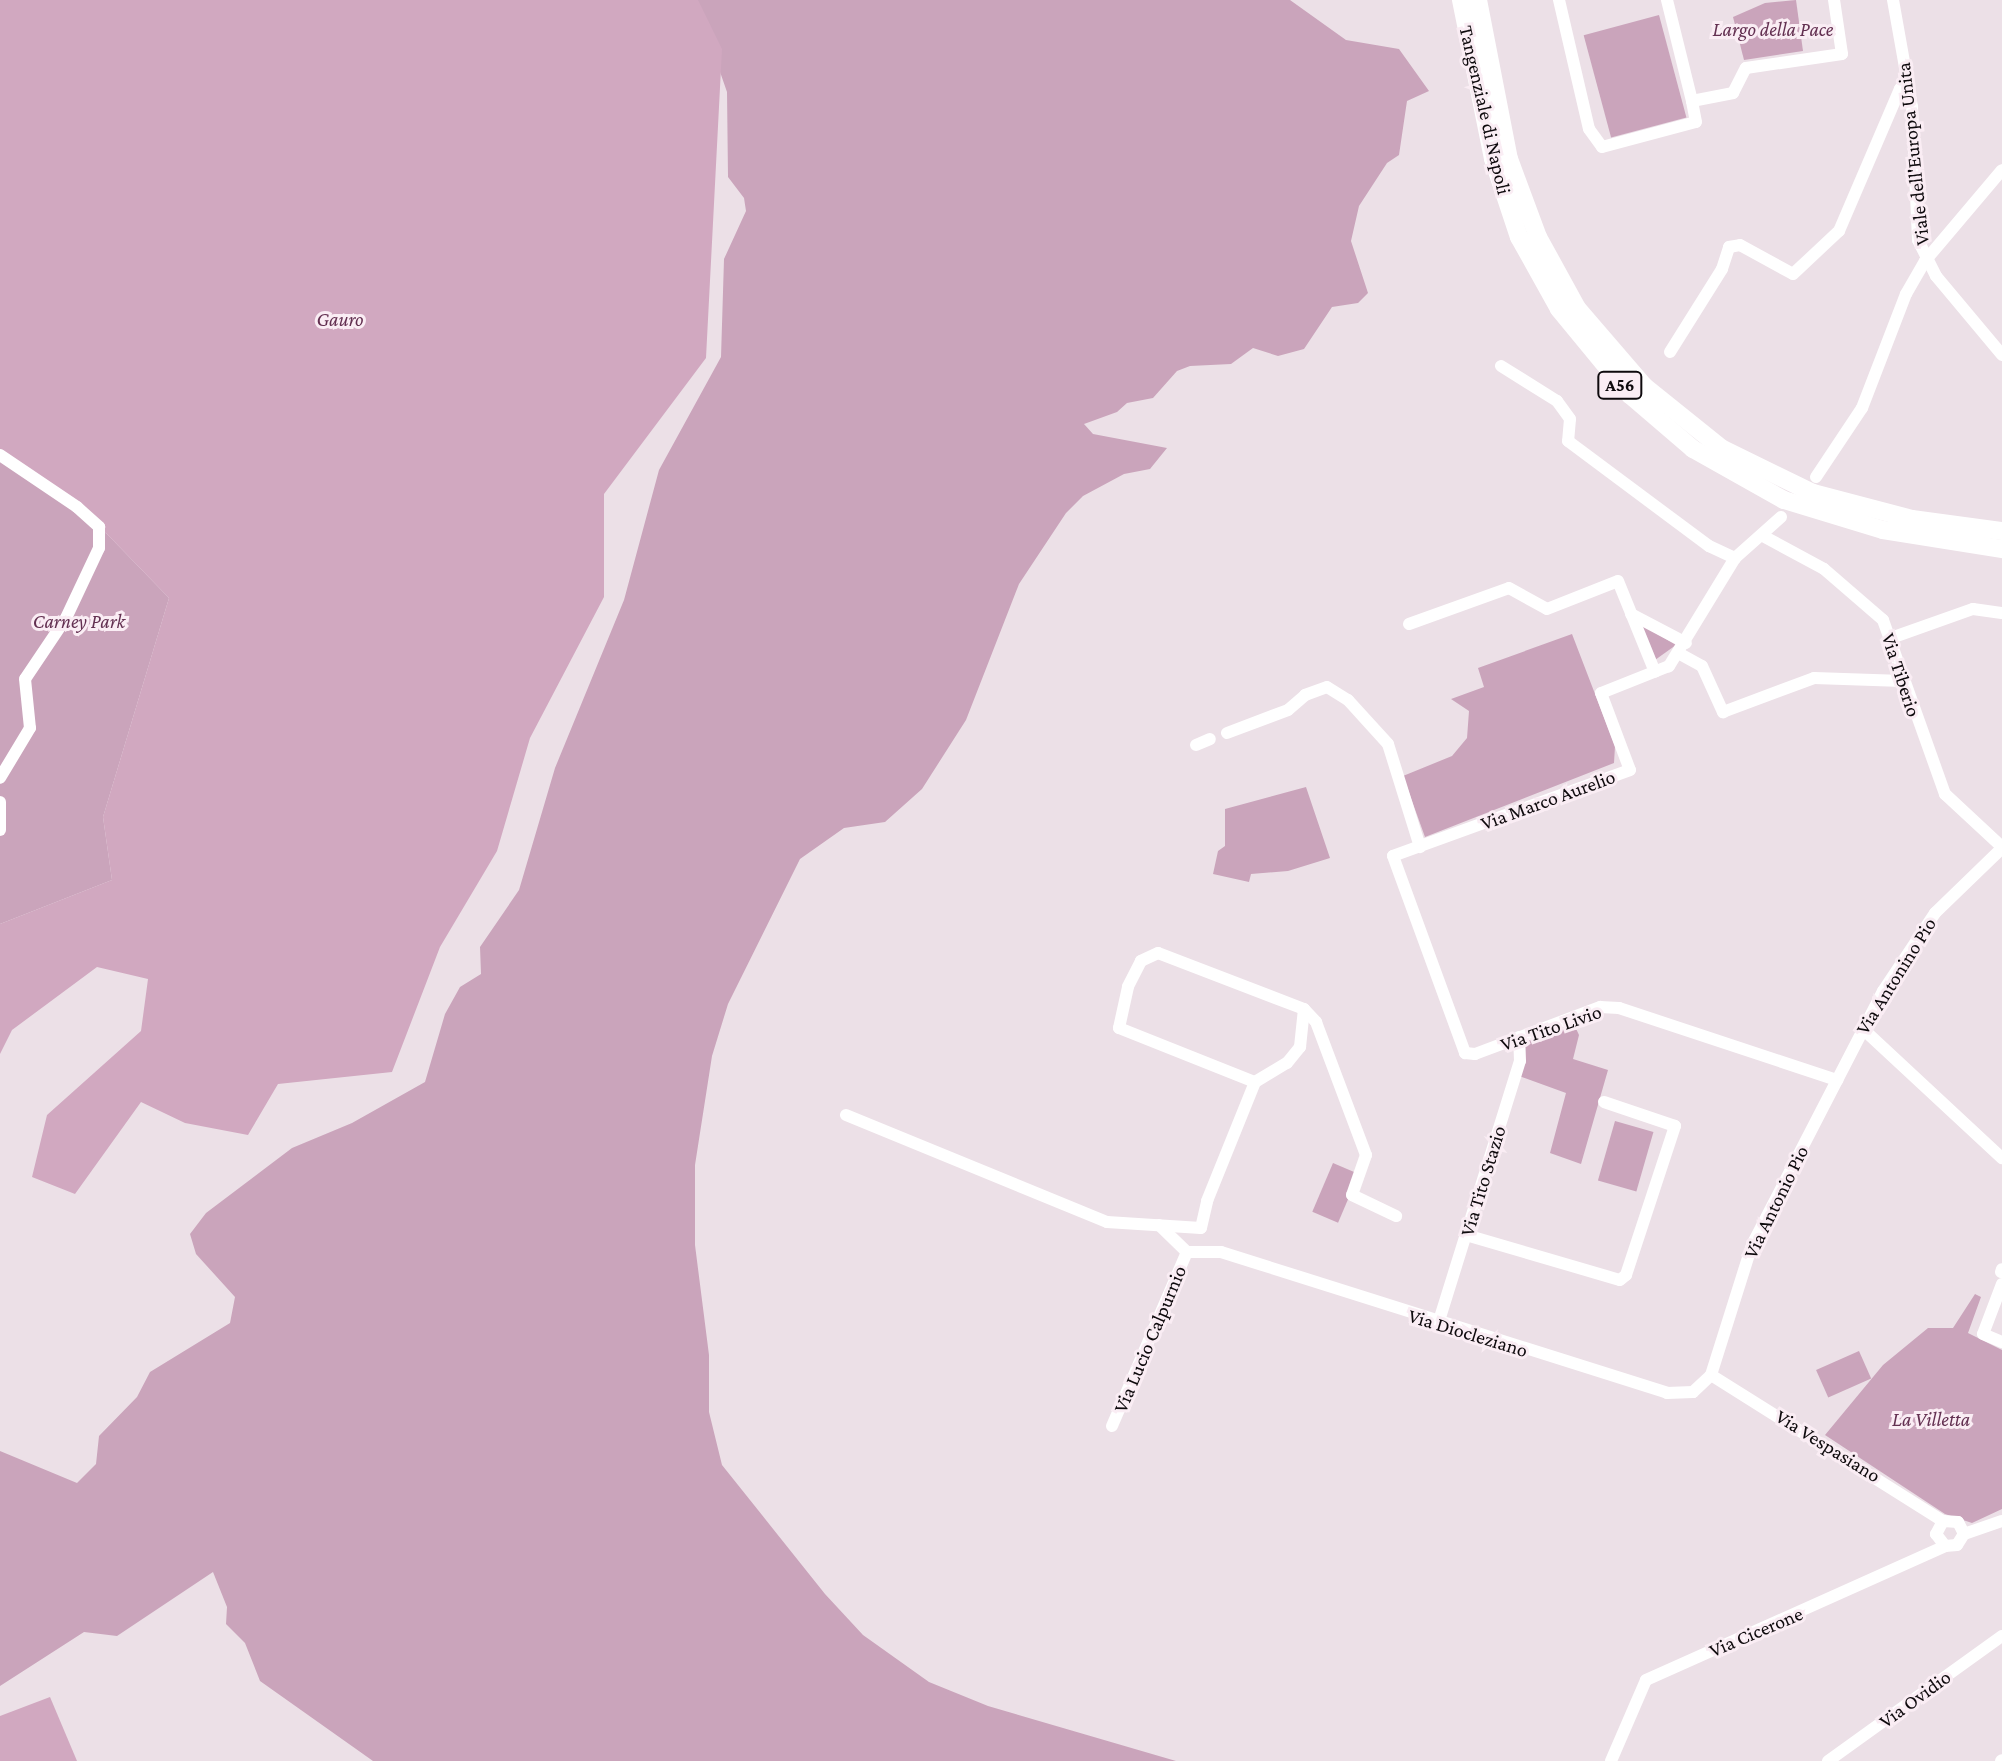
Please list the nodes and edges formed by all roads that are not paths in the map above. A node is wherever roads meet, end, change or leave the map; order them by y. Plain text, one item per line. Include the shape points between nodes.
1 (1461, 0) edge
2 (1478, 0) edge
3 (1559, 0) edge
4 (1667, 0) edge
5 (1834, 0) edge
6 (1893, 0) edge
7 (1909, 86) junction
8 (1692, 101) junction
9 (2002, 170) edge
10 (1925, 261) junction
11 (1670, 352) dead end
12 (2002, 355) edge
13 (1501, 366) dead end
14 (0, 455) edge
15 (1816, 477) dead end
16 (1781, 517) dead end
17 (2002, 531) edge
18 (1763, 536) junction
19 (2002, 549) edge
20 (1735, 558) junction
21 (2002, 613) edge
22 (1631, 614) junction
23 (1409, 624) dead end
24 (1891, 638) junction
25 (1683, 648) junction
26 (1655, 672) junction
27 (1903, 681) junction
28 (1227, 733) dead end
29 (1210, 739) dead end
30 (1196, 745) dead end
31 (0, 778) edge
32 (0, 802) edge
33 (0, 830) edge
34 (1420, 847) junction
35 (2002, 847) edge
36 (1393, 856) joint
37 (1304, 1009) junction
38 (1863, 1029) junction
39 (1519, 1037) junction
40 (1837, 1080) junction
41 (1255, 1082) junction
42 (1604, 1102) dead end
43 (846, 1115) dead end
44 (2002, 1158) edge
45 (1396, 1216) dead end
46 (1159, 1225) junction
47 (1201, 1228) junction
48 (1466, 1235) junction
49 (1187, 1252) junction
50 (1221, 1252) junction
51 (2002, 1275) edge
52 (1438, 1324) junction
53 (2002, 1342) edge
54 (1711, 1375) junction
55 (1112, 1426) dead end
56 (1943, 1521) junction
57 (2002, 1521) edge
58 (1964, 1534) junction
59 (1945, 1546) junction
60 (2002, 1636) edge
61 (1611, 1761) edge
62 (1828, 1761) edge

1 - 19 highway, Tangenziale di Napoli / A56 via 1493,159 1519,237 1559,309 1630,395 1693,449 1784,500 1883,530
2 - 17 highway, Tangenziale di Napoli / A56 via 1506,146 1528,215 1577,308 1644,386 1721,448 1813,493 1912,519
3 - 8 street via 1589,129 1602,147 1696,122
4 - 8 street
5 - 8 street via 1842,54 1746,68 1733,93
6 - 7 street, Viale dell'Europa Unita
7 - 10 street, Viale dell'Europa Unita via 1918,240
7 - 11 street via 1900,89 1839,231 1793,274 1740,245 1729,247 1722,269
9 - 10 street
10 - 12 street
10 - 15 street via 1906,294 1862,408
13 - 20 street via 1557,401 1570,419 1568,441 1709,546
14 - 31 street via 99,527 99,548 66,618 25,679 30,728
16 - 18 street, Via Marco Aurelio
18 - 20 street, Via Marco Aurelio
18 - 24 street, Via Tiberio via 1854,591 1883,620
20 - 25 street, Via Marco Aurelio
21 - 24 street via 1973,609
22 - 23 street via 1618,581 1547,609 1509,588
22 - 25 street
22 - 26 street
24 - 27 street, Via Tiberio
25 - 26 street, Via Marco Aurelio
25 - 27 street via 1702,666 1723,712 1814,678 1893,685
26 - 34 street, Via Marco Aurelio via 1601,693 1630,770
27 - 35 street, Via Tiberio via 1945,794
28 - 34 street via 1288,710 1305,695 1327,687 1348,700 1388,744
29 - 30 street
32 - 33 street
34 - 36 street, Via Marco Aurelio
35 - 38 street, Via Antonino Pio via 1935,913
36 - 39 street, Via Tito Livio via 1459,1047 1475,1054
37 - 41 street via 1300,1047 1287,1063
37 - 41 street via 1158,953 1141,961 1128,987 1119,1028
37 - 45 street via 1316,1022 1366,1155 1352,1195
38 - 40 street, Via Antonino Pio
38 - 44 street
39 - 40 street, Via Tito Livio via 1600,1007 1619,1008
39 - 48 street, Via Tito Stazio via 1520,1061
40 - 54 street, Via Antonio Pio via 1752,1245
41 - 47 street
42 - 48 street via 1675,1126 1626,1275 1620,1280
43 - 46 street via 1107,1222
46 - 47 street
46 - 49 street
47 - 50 street
48 - 52 street, Via Tito Stazio
49 - 50 street, Via Diocleziano
49 - 55 street, Via Lucio Calpurnio
50 - 52 street, Via Diocleziano
51 - 53 street via 1983,1334
52 - 54 street, Via Diocleziano via 1667,1393 1693,1392
54 - 56 street, Via Vespasiano
56 - 58 street via 1956,1520
56 - 59 street via 1936,1534
57 - 58 street
58 - 59 street via 1957,1545
59 - 61 street, Via Cicerone via 1646,1680
60 - 62 street, Via Ovidio

